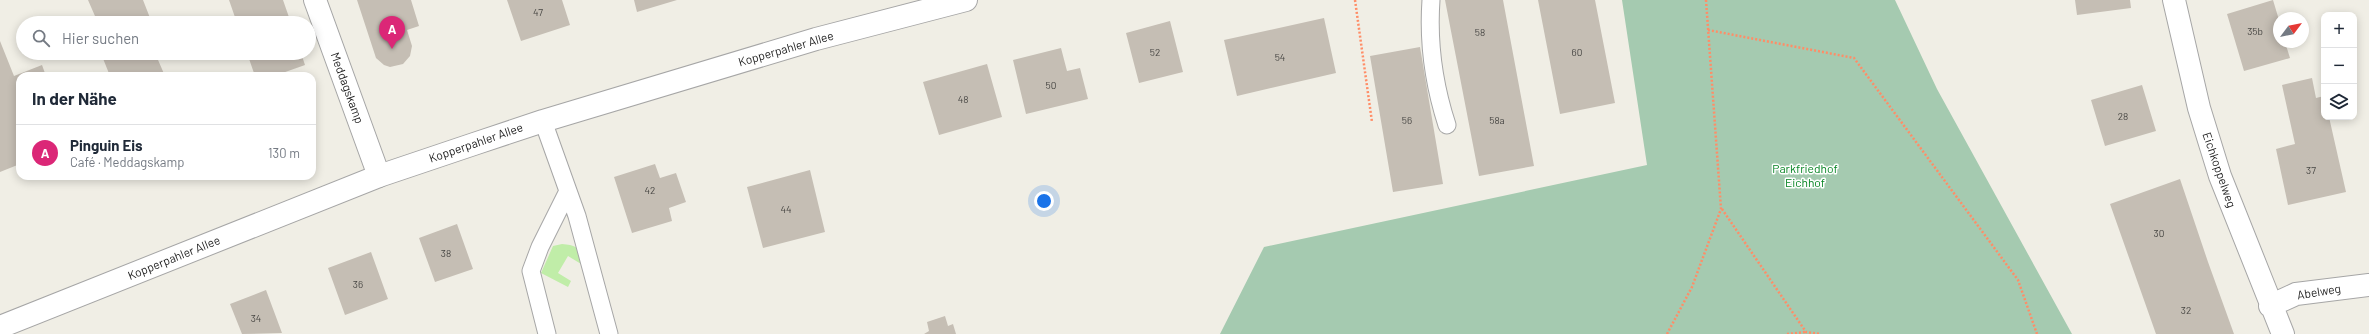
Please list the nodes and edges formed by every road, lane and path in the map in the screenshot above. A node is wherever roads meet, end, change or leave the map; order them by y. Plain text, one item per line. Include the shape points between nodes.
1 (315, 0) edge
2 (966, 0) edge
3 (1355, 0) edge
4 (1431, 0) edge
5 (1706, 0) edge
6 (2174, 0) edge
7 (1708, 30) junction
8 (543, 121) junction
9 (1372, 122) dead end
10 (1447, 125) dead end
11 (379, 176) junction
12 (568, 191) junction
13 (1721, 209) junction
14 (2369, 285) edge
15 (2270, 306) junction
16 (0, 327) edge
17 (1806, 332) junction
18 (547, 334) edge
19 (609, 334) edge
20 (1667, 334) edge
21 (1787, 334) edge
22 (1820, 334) edge
23 (2037, 334) edge
24 (2283, 334) edge

1 - 11 street, Meddagskamp
2 - 8 street, Kopperpahler Allee via 816,39
3 - 9 path
4 - 10 lane via 1432,53
5 - 7 path
6 - 15 street, Eichkoppelweg via 2199,108 2220,176
7 - 13 path
7 - 23 path via 1854,58 2018,280
8 - 11 street, Kopperpahler Allee
8 - 12 lane
11 - 16 street, Kopperpahler Allee
12 - 18 lane via 531,271
12 - 19 lane via 578,216
13 - 17 path
13 - 20 path via 1692,288
14 - 15 street, Abelweg via 2296,294
15 - 24 street, Eichkoppelweg
17 - 21 path
17 - 22 path

